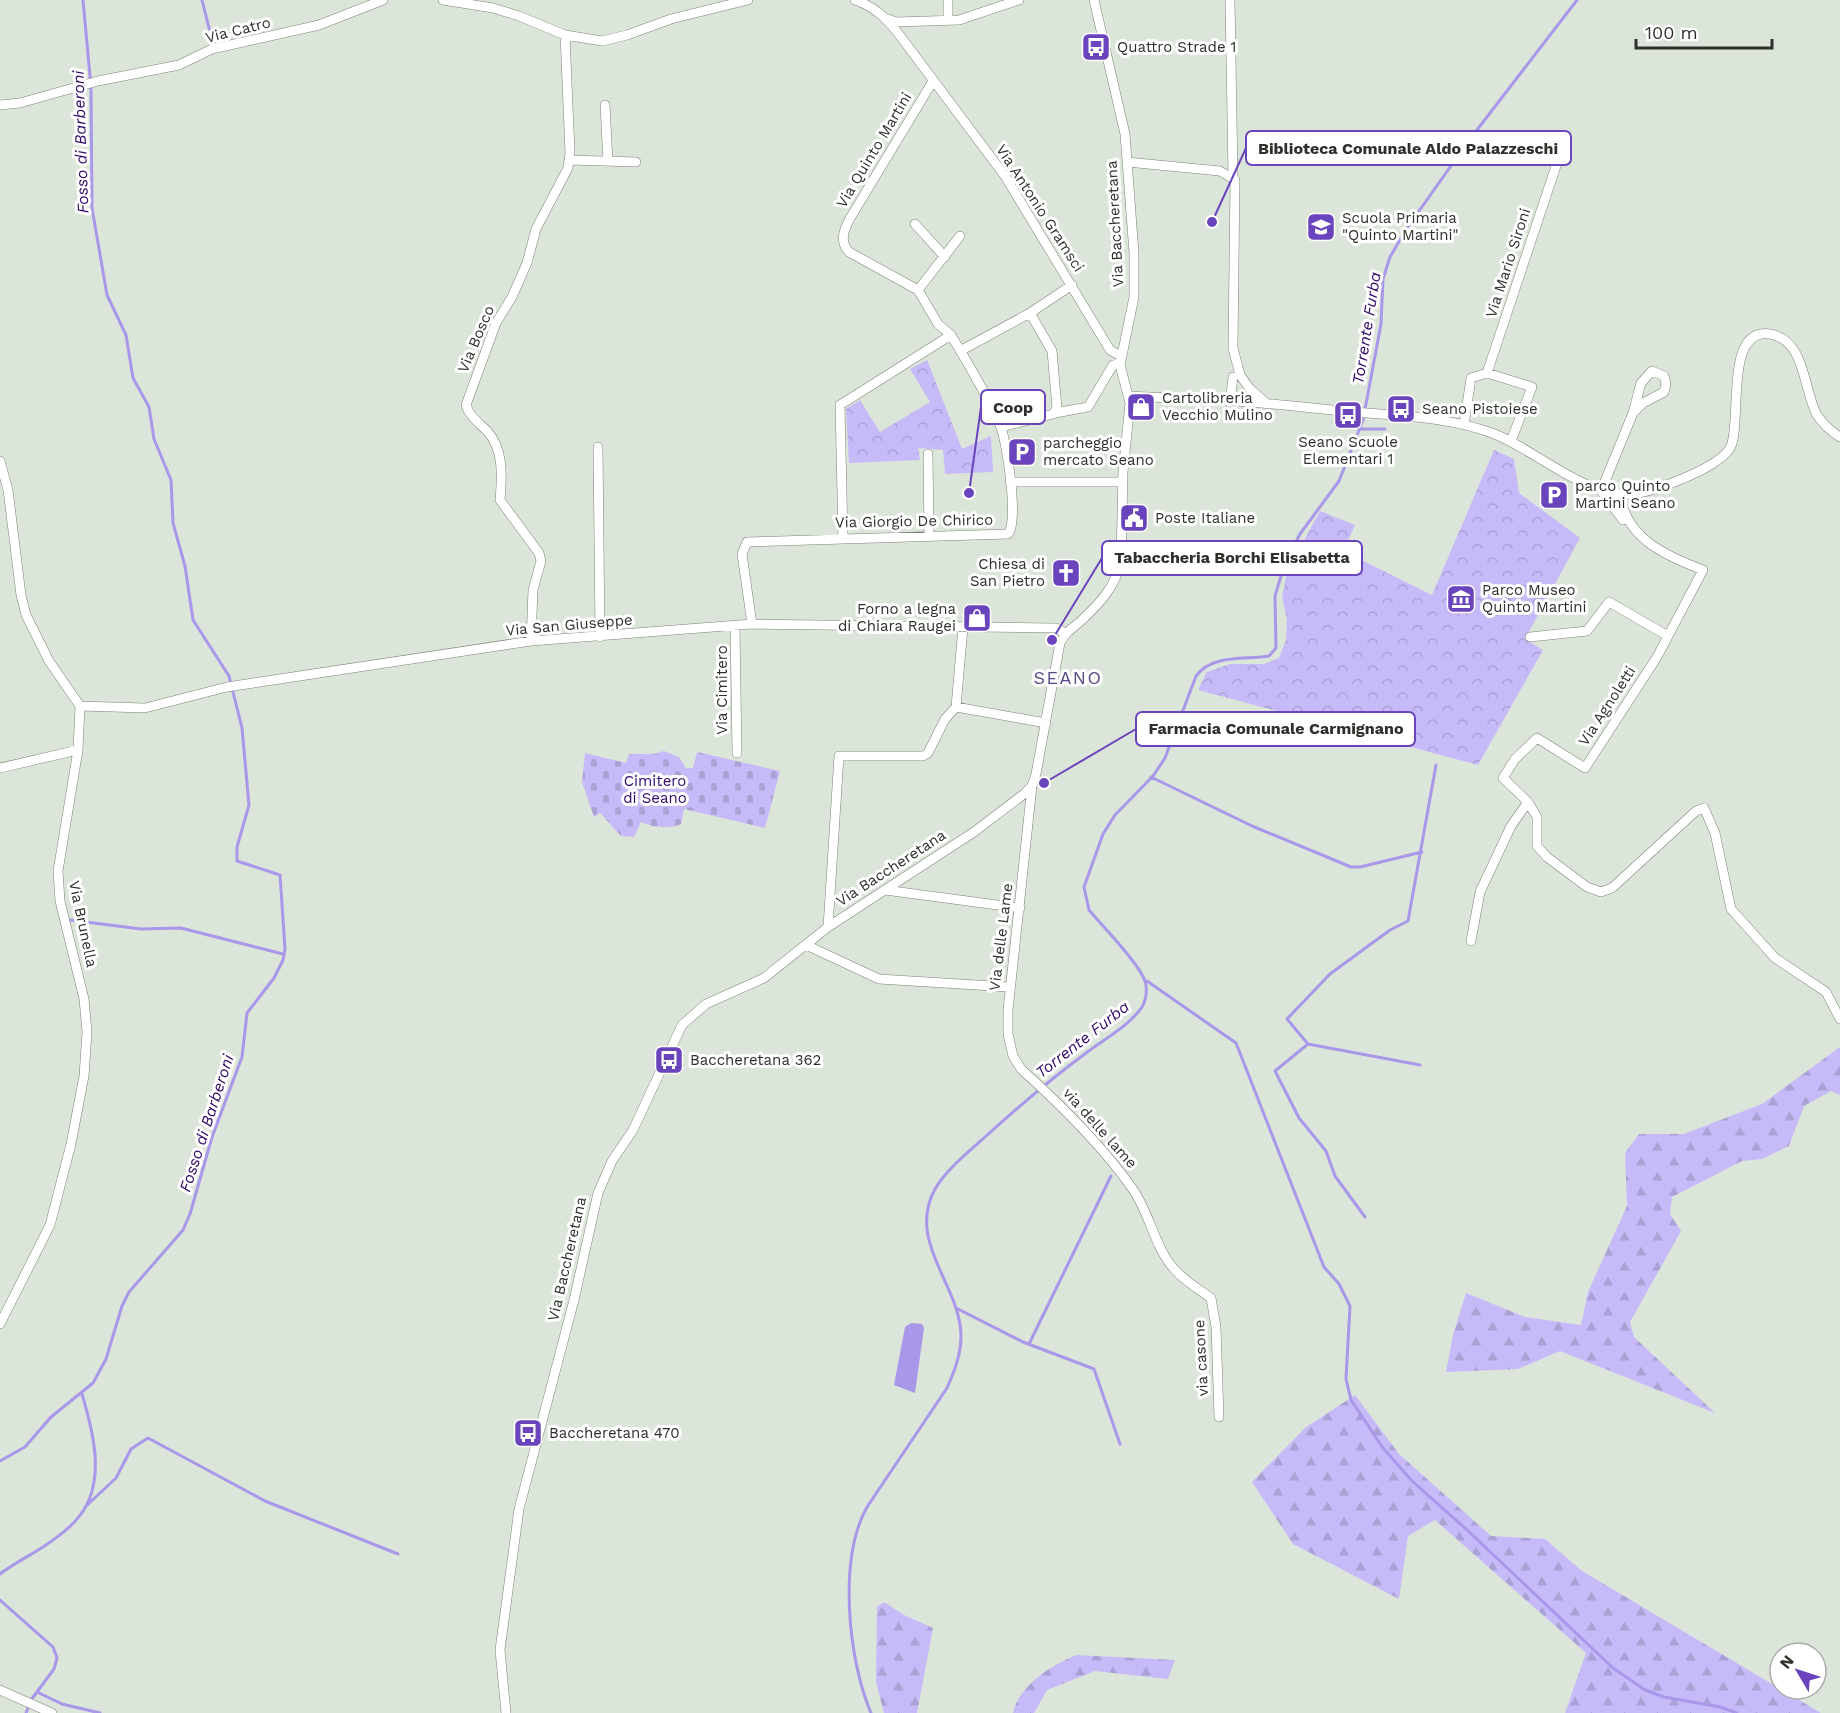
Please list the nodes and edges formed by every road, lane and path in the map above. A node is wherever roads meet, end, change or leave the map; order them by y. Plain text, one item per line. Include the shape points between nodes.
1 (383, 0) edge
2 (443, 0) edge
3 (748, 0) edge
4 (856, 0) edge
5 (948, 0) edge
6 (1019, 0) edge
7 (1094, 0) edge
8 (1230, 0) edge
9 (888, 19) junction
10 (948, 20) junction
11 (565, 35) junction
12 (933, 81) junction
13 (0, 105) edge
14 (605, 105) dead end
15 (569, 160) junction
16 (608, 161) junction
17 (636, 162) dead end
18 (1127, 162) junction
19 (1557, 163) dead end
20 (1229, 175) junction
21 (915, 224) dead end
22 (960, 236) dead end
23 (945, 257) junction
24 (1072, 285) junction
25 (918, 290) junction
26 (1030, 313) junction
27 (951, 335) junction
28 (1233, 348) junction
29 (960, 351) junction
30 (1121, 359) junction
31 (1487, 373) junction
32 (1233, 377) junction
33 (1129, 396) junction
34 (1230, 400) junction
35 (1252, 402) junction
36 (1266, 404) junction
37 (1056, 410) junction
38 (1633, 412) junction
39 (1464, 425) junction
40 (1001, 427) junction
41 (1840, 437) edge
42 (1511, 441) junction
43 (598, 447) dead end
44 (928, 454) dead end
45 (0, 461) edge
46 (1010, 482) junction
47 (1123, 482) junction
48 (1601, 490) junction
49 (1620, 494) junction
50 (1630, 525) junction
51 (929, 536) junction
52 (843, 538) junction
53 (752, 624) junction
54 (735, 626) junction
55 (963, 627) junction
56 (1062, 631) junction
57 (1668, 636) junction
58 (600, 637) junction
59 (1530, 637) dead end
60 (531, 641) junction
61 (80, 706) junction
62 (956, 707) junction
63 (1046, 723) junction
64 (78, 750) junction
65 (737, 753) dead end
66 (0, 768) edge
67 (1032, 786) junction
68 (1528, 802) junction
69 (885, 890) junction
70 (1020, 908) junction
71 (828, 927) junction
72 (1471, 941) dead end
73 (806, 945) junction
74 (1009, 987) junction
75 (1840, 1019) edge
76 (1047, 1093) joint
77 (1211, 1298) joint
78 (0, 1324) edge
79 (1219, 1417) dead end
80 (0, 1690) edge
81 (52, 1713) edge
82 (506, 1713) edge

1 - 13 street, Via Catro via 319,26 212,49 179,65
2 - 11 street via 493,8
3 - 11 street via 602,41
4 - 9 street, Via Antonio Gramsci
5 - 10 street
6 - 10 street via 999,9
7 - 18 street, Via Baccheretana via 1121,116
8 - 20 street
9 - 10 street
9 - 12 street, Via Antonio Gramsci
11 - 15 street, Via Bosco
12 - 24 street, Via Antonio Gramsci via 1005,176
12 - 25 street, Via Quinto Martini via 849,220 843,237 849,252
14 - 16 street
15 - 16 street
15 - 60 street, Via Bosco via 536,229 520,280 496,323 466,405 493,439 502,467 500,500 539,553
16 - 17 street
18 - 20 street
18 - 30 street, Via Baccheretana via 1135,280
19 - 31 street, Via Mario Sironi
20 - 28 street via 1236,186
21 - 23 street
22 - 23 street
23 - 25 street
24 - 26 street
24 - 30 street, Via Antonio Gramsci via 1110,350
25 - 27 street, Via Giorgio De Chirico via 938,324
26 - 29 street
26 - 37 street via 1052,351
27 - 29 street, Via Giorgio De Chirico
27 - 52 street via 840,405
28 - 32 street
28 - 36 street via 1240,375
29 - 40 street, Via Giorgio De Chirico
30 - 33 street, Via Baccheretana
30 - 37 street via 1113,365 1088,407
31 - 39 street, Via Mario Sironi via 1471,378
31 - 42 street via 1532,387
32 - 34 street
32 - 35 street
33 - 34 street
33 - 47 street, Via Baccheretana
34 - 35 street
35 - 36 street
36 - 39 street
37 - 40 street
38 - 38 street via 1664,392 1664,376 1652,371 1646,375
38 - 48 street
39 - 42 street
40 - 46 street, Via Giorgio De Chirico
41 - 49 street via 1818,417 1802,367 1788,343 1779,336 1759,334 1743,347 1741,354 1734,435 1725,455 1696,473 1635,494
42 - 48 street
43 - 58 street
44 - 51 street
45 - 61 street via 8,490 23,607 42,649
46 - 47 street
46 - 51 street, Via Giorgio De Chirico via 1013,525 1008,534
47 - 56 street, Via Baccheretana via 1118,574 1104,598
48 - 49 street
48 - 50 street, Via Agnoletti
49 - 50 street, Via Agnoletti via 1623,514
50 - 57 street, Via Agnoletti via 1651,545 1703,570
51 - 52 street, Via Giorgio De Chirico
52 - 53 street, Via Giorgio De Chirico via 747,542 742,554
53 - 54 street, Via San Giuseppe
53 - 55 street, Via San Giuseppe
54 - 58 street, Via San Giuseppe
54 - 65 street, Via Cimitero
55 - 56 street, Via San Giuseppe
55 - 62 street
56 - 63 street
57 - 59 street via 1609,602 1587,631
57 - 68 street, Via Agnoletti via 1585,768 1537,738 1515,759 1503,778
58 - 60 street, Via San Giuseppe
60 - 61 street, Via San Giuseppe via 227,687 145,708
61 - 64 street, Via Brunella
62 - 63 street
62 - 71 street via 923,756 839,756
63 - 67 street
64 - 66 street
64 - 78 street, Via Brunella via 58,871 60,901 84,999 84,1076 50,1225
67 - 69 street, Via Baccheretana via 974,832
67 - 70 street, Via delle Lame
68 - 72 street via 1511,826 1480,891
68 - 75 street via 1537,817 1538,846 1587,887 1601,892 1612,888 1704,808 1715,833 1731,909 1775,958 1826,992
69 - 70 street
69 - 71 street, Via Baccheretana
70 - 74 street, Via delle Lame
71 - 73 street, Via Baccheretana
73 - 74 street via 879,979
73 - 82 street, Via Baccheretana via 753,985 706,1004 688,1016 598,1193 519,1509 500,1650
74 - 76 street, Via delle Lame via 1008,1034 1013,1056
76 - 77 street, via delle lame via 1134,1191 1173,1268
77 - 79 street, via casone
80 - 81 street

